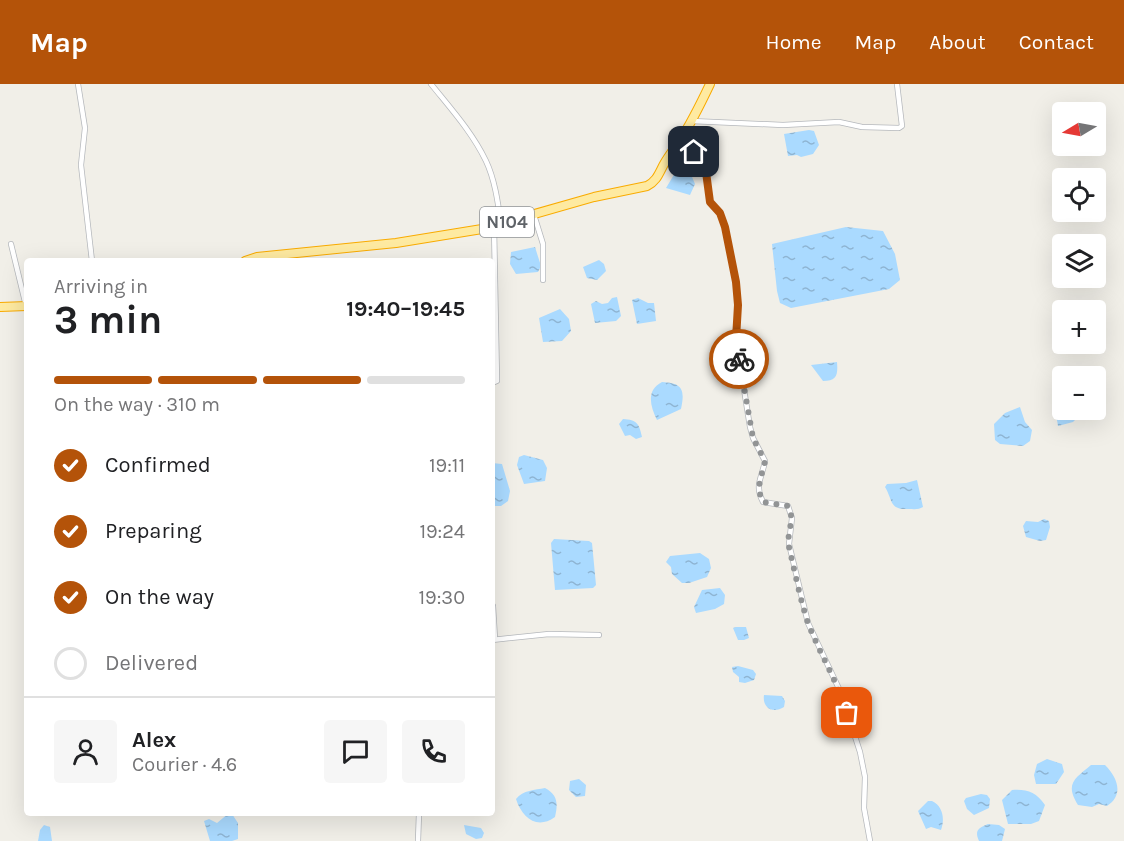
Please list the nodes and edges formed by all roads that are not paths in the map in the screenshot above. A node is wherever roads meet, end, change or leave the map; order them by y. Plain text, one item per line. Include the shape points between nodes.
1 (78, 84) edge
2 (431, 84) edge
3 (710, 84) edge
4 (897, 84) edge
5 (691, 121) junction
6 (678, 143) junction
7 (534, 215) junction
8 (498, 225) junction
9 (11, 244) dead end
10 (92, 258) edge
11 (254, 258) edge
12 (543, 280) dead end
13 (24, 294) edge
14 (24, 306) edge
15 (0, 307) edge
16 (495, 382) edge
17 (599, 635) dead end
18 (495, 640) edge
19 (419, 816) edge
20 (418, 841) edge
21 (870, 841) edge

1 - 10 street via 85,128 81,165
2 - 8 street via 469,131 486,162 496,193
3 - 5 highway, N104
4 - 5 street via 902,119 899,128 840,122 783,125
5 - 6 highway, N104
6 - 7 highway, N104 via 653,183
6 - 21 street via 704,157 710,202 725,227 736,282 736,339 742,378 753,438 765,461 758,485 760,495 763,502 788,506 790,510 789,544 808,623 841,693 860,752
7 - 8 highway, N104
7 - 12 street via 543,243
8 - 11 highway, N104 via 426,239
8 - 16 street
9 - 13 street
14 - 15 highway
17 - 18 street via 549,634
19 - 20 street

